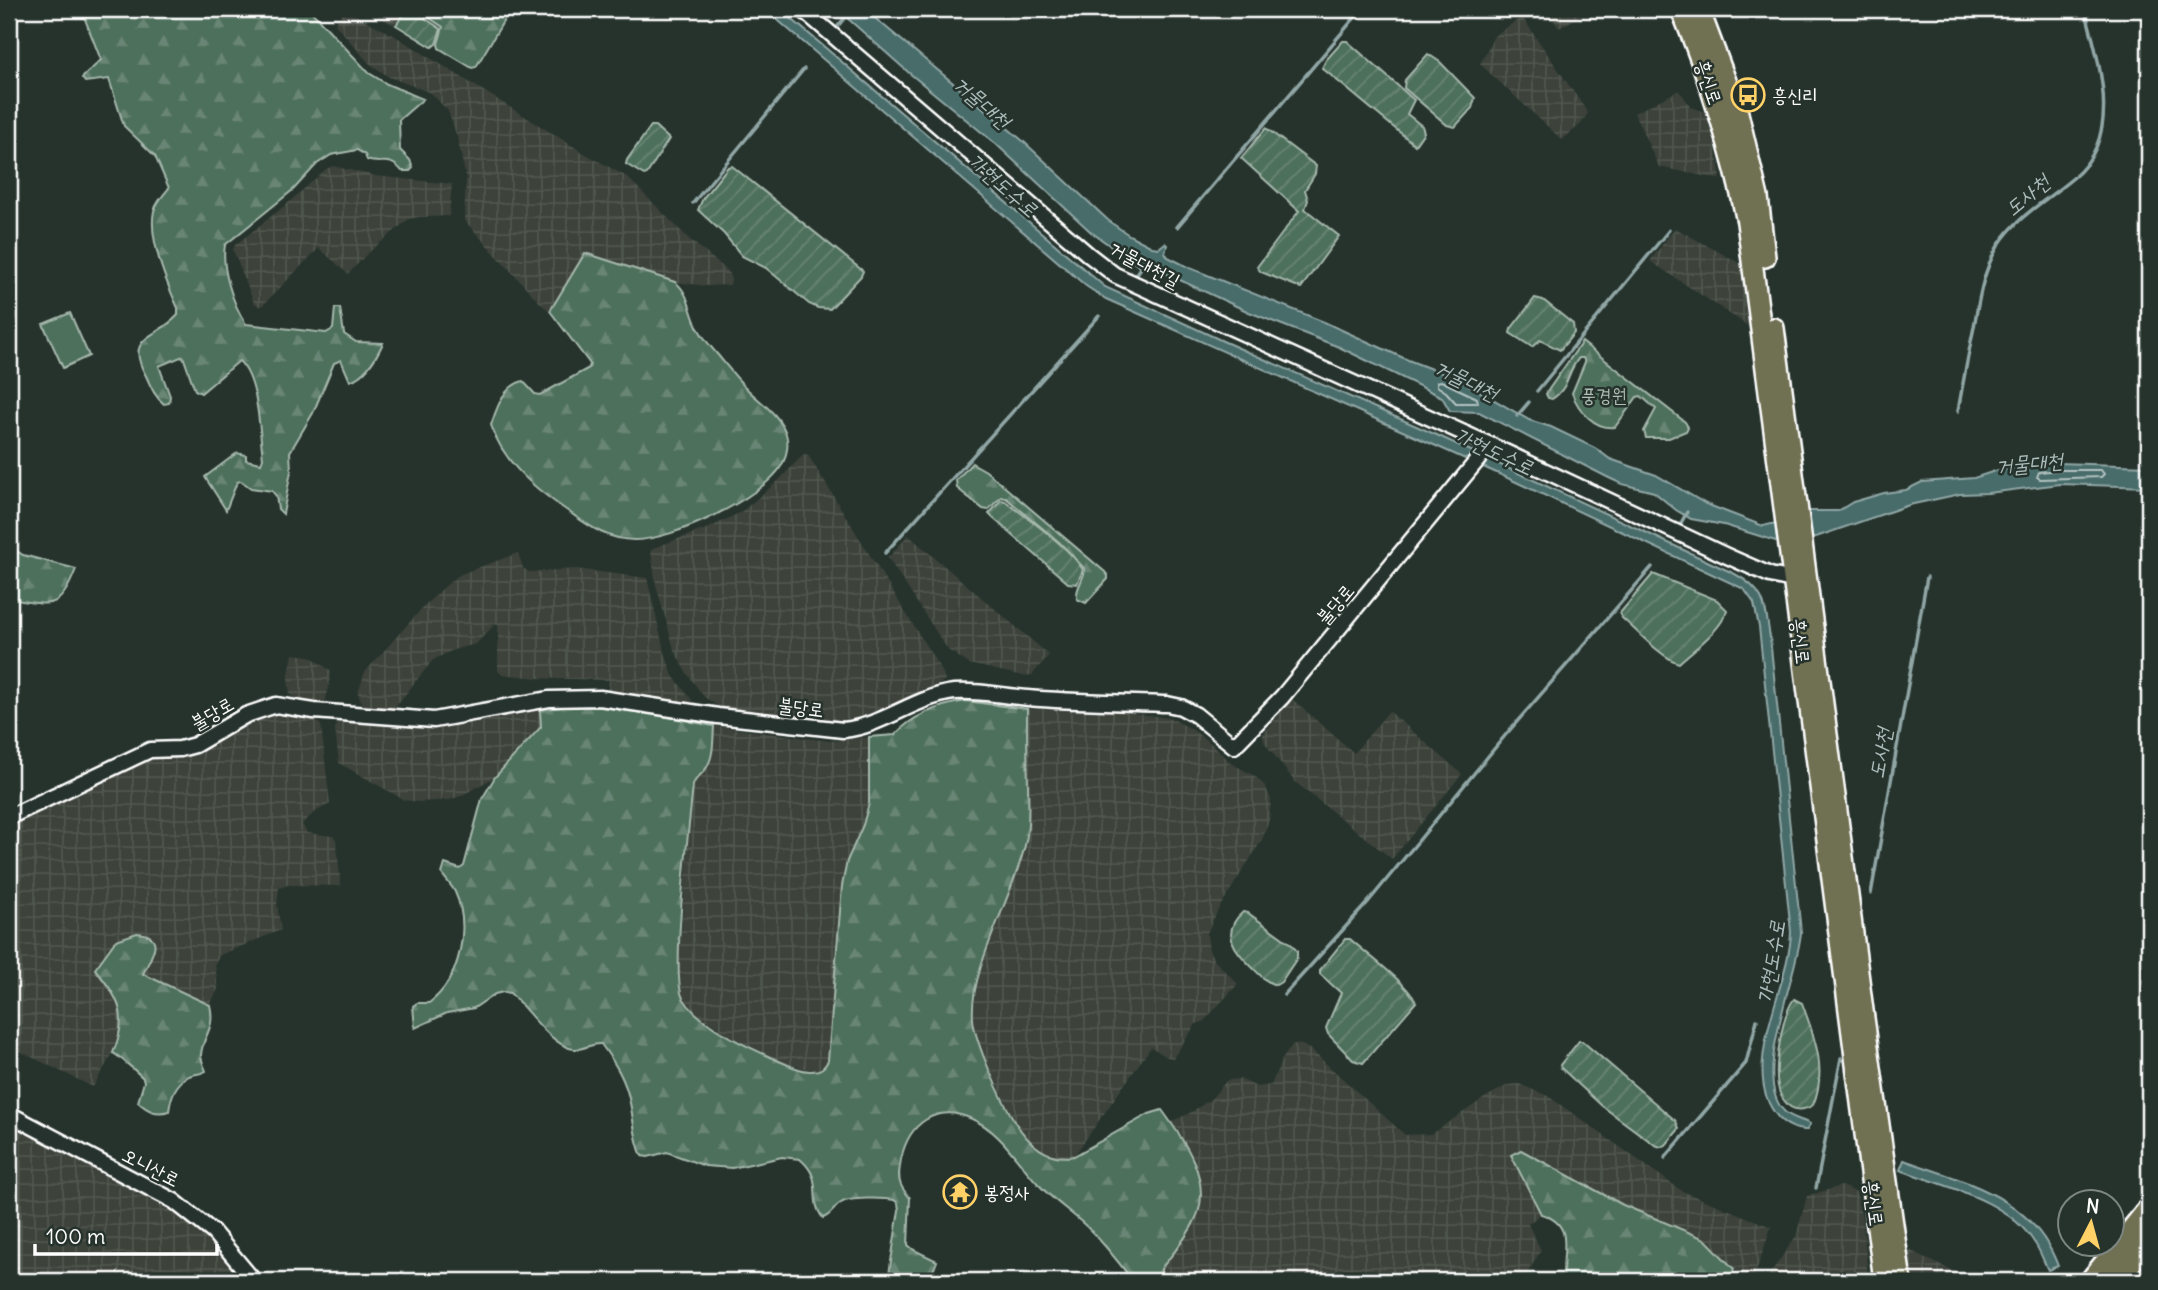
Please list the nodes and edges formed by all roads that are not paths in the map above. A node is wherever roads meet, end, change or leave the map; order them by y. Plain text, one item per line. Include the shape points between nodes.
1 (802, 9) edge
2 (1681, 9) edge
3 (1699, 9) edge
4 (1490, 445) junction
5 (1790, 503) junction
6 (1801, 582) junction
7 (9, 817) edge
8 (9, 1114) edge
9 (2149, 1209) edge
10 (2149, 1240) edge
11 (254, 1281) edge
12 (1884, 1281) edge
13 (1901, 1281) edge
14 (2091, 1281) edge
15 (2116, 1281) edge

1 - 4 street, 거물대천길 via 1115,275
2 - 5 main road, 흥신로 via 1719,113 1743,203
3 - 5 main road, 흥신로 via 1738,113 1758,197
4 - 6 street via 1770,575
4 - 7 street, 불당로 via 1282,697 1234,746 1181,707 1167,704 1030,699 968,691 940,696 861,728 844,730 600,698 549,699 434,720 276,705 246,715 195,746 150,750
5 - 6 main road, 흥신로
6 - 12 main road, 흥신로
6 - 13 main road, 흥신로
8 - 11 street, 오니산로 via 174,1201 213,1232
9 - 14 highway
10 - 15 highway

